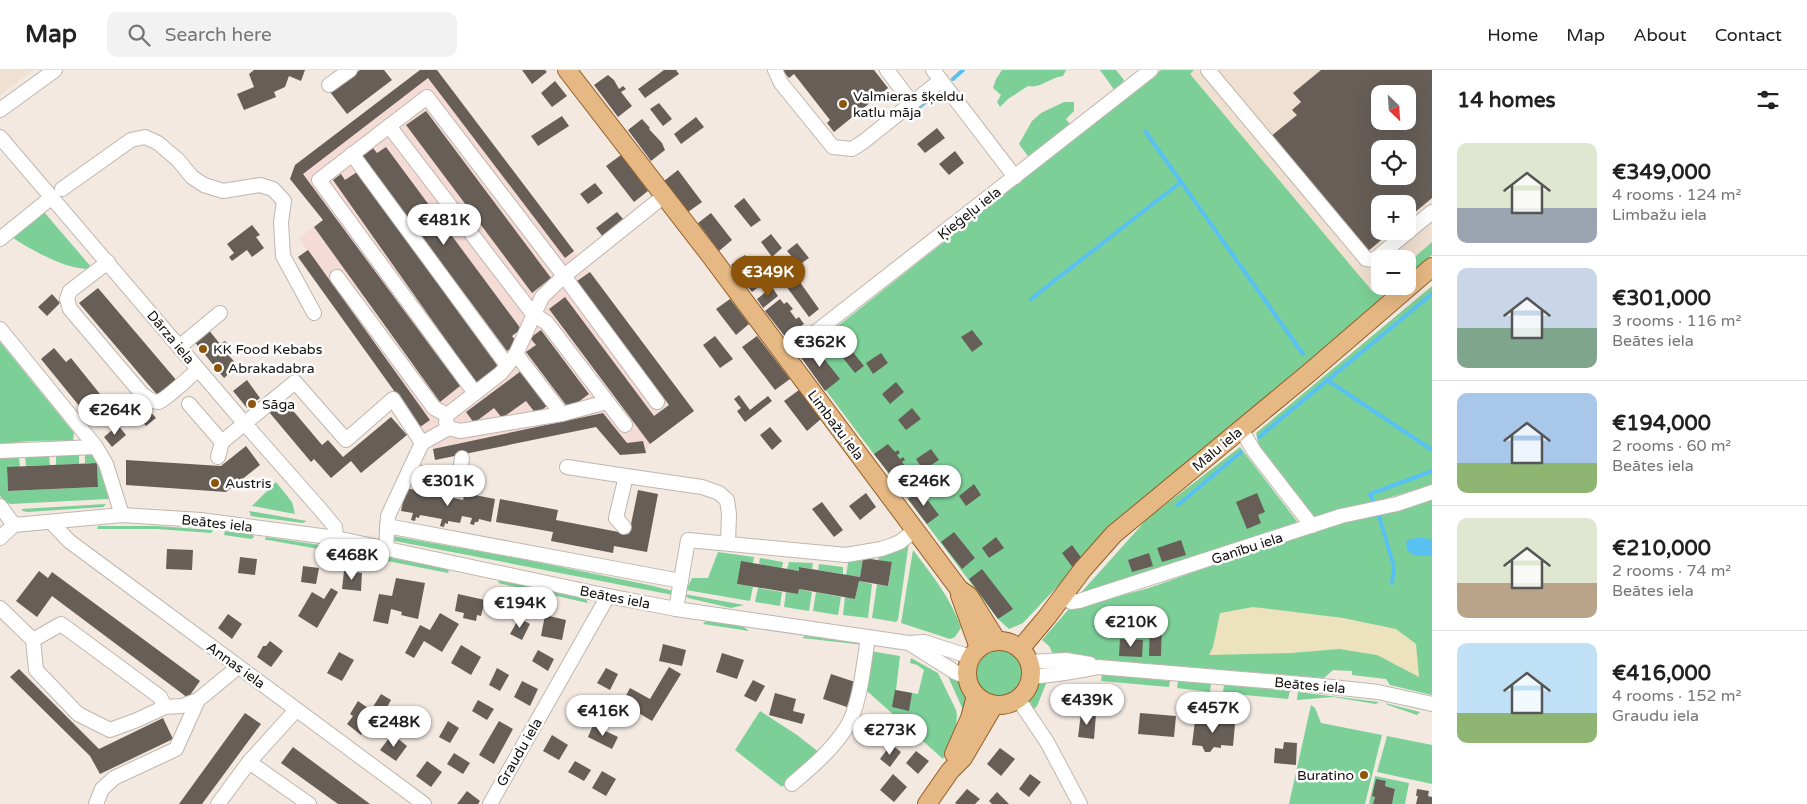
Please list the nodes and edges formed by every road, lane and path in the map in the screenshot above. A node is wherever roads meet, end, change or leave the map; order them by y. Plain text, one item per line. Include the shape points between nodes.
1 (55, 70) edge
2 (350, 70) edge
3 (567, 70) edge
4 (775, 70) edge
5 (887, 70) edge
6 (1151, 70) edge
7 (1208, 70) edge
8 (937, 75) edge
9 (329, 85) dead end
10 (912, 103) junction
11 (0, 110) edge
12 (389, 126) junction
13 (0, 137) edge
14 (352, 154) junction
15 (1015, 177) junction
16 (57, 193) junction
17 (664, 196) junction
18 (1432, 212) edge
19 (0, 239) edge
20 (108, 262) junction
21 (1432, 267) edge
22 (564, 276) junction
23 (338, 277) dead end
24 (220, 313) dead end
25 (314, 313) dead end
26 (533, 314) junction
27 (0, 329) edge
28 (179, 347) junction
29 (785, 356) junction
30 (511, 359) junction
31 (198, 370) junction
32 (475, 393) junction
33 (607, 402) junction
34 (656, 402) dead end
35 (189, 404) dead end
36 (562, 414) junction
37 (448, 421) junction
38 (244, 424) junction
39 (625, 425) dead end
40 (1241, 429) junction
41 (222, 442) junction
42 (422, 442) junction
43 (96, 448) junction
44 (0, 451) edge
45 (218, 457) dead end
46 (462, 458) dead end
47 (567, 467) dead end
48 (409, 471) junction
49 (626, 476) junction
50 (1432, 492) edge
51 (0, 506) edge
52 (122, 515) junction
53 (52, 522) junction
54 (14, 525) junction
55 (388, 526) junction
56 (1312, 526) junction
57 (624, 527) dead end
58 (915, 530) junction
59 (0, 538) edge
60 (336, 538) junction
61 (728, 543) junction
62 (386, 548) junction
63 (681, 581) junction
64 (959, 590) junction
65 (608, 596) junction
66 (1062, 598) junction
67 (0, 608) edge
68 (676, 609) junction
69 (868, 637) junction
70 (33, 640) junction
71 (997, 641) junction
72 (909, 642) junction
73 (975, 652) junction
74 (1026, 663) junction
75 (238, 667) junction
76 (967, 678) junction
77 (976, 696) junction
78 (198, 700) junction
79 (1018, 700) junction
80 (1432, 704) edge
81 (994, 705) junction
82 (165, 707) junction
83 (296, 710) junction
84 (249, 762) junction
85 (950, 772) junction
86 (792, 784) dead end
87 (96, 804) edge
88 (218, 804) edge
89 (309, 804) edge
90 (422, 804) edge
91 (490, 804) edge
92 (927, 804) edge
93 (1080, 804) edge

1 - 11 street
2 - 9 street
3 - 17 main road, Limbažu iela
4 - 10 street via 781,83 833,147 852,150
5 - 10 street
6 - 15 street, Ķieģeļu iela
7 - 18 street via 1366,259 1374,260
8 - 10 street
8 - 15 street
12 - 14 street
12 - 22 street via 427,97
12 - 26 street
13 - 16 street, Dārza iela
14 - 30 street
14 - 32 street via 319,180
15 - 29 street, Ķieģeļu iela
16 - 19 street
16 - 20 street, Dārza iela
16 - 25 street via 131,140 145,137 178,160 192,177 204,185 223,192 260,185 273,189 284,201 280,222 283,256
17 - 22 street
17 - 29 main road, Limbažu iela
20 - 28 street, Dārza iela
20 - 31 street via 70,291 67,299 70,309 142,394 152,400 159,402 171,395
21 - 40 main road, Mālu iela
22 - 26 street via 542,297
22 - 34 street
23 - 37 street via 434,408
24 - 28 street
26 - 30 street
26 - 33 street via 547,323
27 - 43 street
28 - 31 street, Dārza iela
29 - 58 main road, Limbažu iela
30 - 32 street via 501,373
30 - 36 street
31 - 38 street, Dārza iela
32 - 37 street
33 - 36 street
33 - 39 street
35 - 41 street
36 - 37 street via 460,431
37 - 42 street
38 - 41 street
38 - 42 street via 295,382 346,440 394,399
38 - 60 street, Dārza iela via 335,527
40 - 56 street via 1254,451
40 - 66 main road, Mālu iela via 1114,534
41 - 45 street
42 - 48 street
43 - 44 street
43 - 52 street via 106,464
46 - 48 street via 460,480
47 - 49 street
48 - 55 street via 388,516
49 - 57 street via 616,518
49 - 61 street via 702,487 718,493 727,500
50 - 56 street, Ganību iela
51 - 54 street
52 - 53 street, Beātes iela
52 - 60 street, Beātes iela via 200,520
53 - 54 street, Beātes iela
53 - 75 street, Annas iela via 69,541
54 - 59 street
55 - 62 street
55 - 63 street
56 - 66 street, Ganību iela via 1079,601
58 - 61 street via 900,542 881,550 846,555
58 - 64 main road, Limbažu iela
60 - 62 street, Beātes iela
61 - 63 street via 688,540
62 - 65 street, Beātes iela
63 - 68 street
64 - 71 main road, Limbažu iela via 969,596
64 - 73 main road, Limbažu iela via 972,627
65 - 68 street, Beātes iela
65 - 91 street, Graudu iela
66 - 74 main road, Mālu iela
67 - 70 street
68 - 69 street, Beātes iela
69 - 72 street, Beātes iela
69 - 86 street via 859,693 848,726 824,756
70 - 82 street via 60,624 160,697
70 - 82 street via 36,670 78,714 110,730
71 - 73 main road
71 - 74 main road via 1013,644
72 - 73 street, Beātes iela
72 - 76 street, Beātes iela
73 - 76 main road via 968,664
74 - 79 main road via 1024,693
74 - 80 street, Beātes iela via 1052,675 1098,667 1378,692
75 - 78 street
75 - 83 street, Annas iela
76 - 77 main road
77 - 81 main road
77 - 85 main road
78 - 82 street via 182,706
78 - 87 street via 176,749 114,778 102,789
79 - 81 main road
79 - 93 street via 1047,742
81 - 85 main road via 963,758
83 - 84 street
83 - 90 street, Annas iela
84 - 88 street
84 - 89 street
85 - 92 main road

